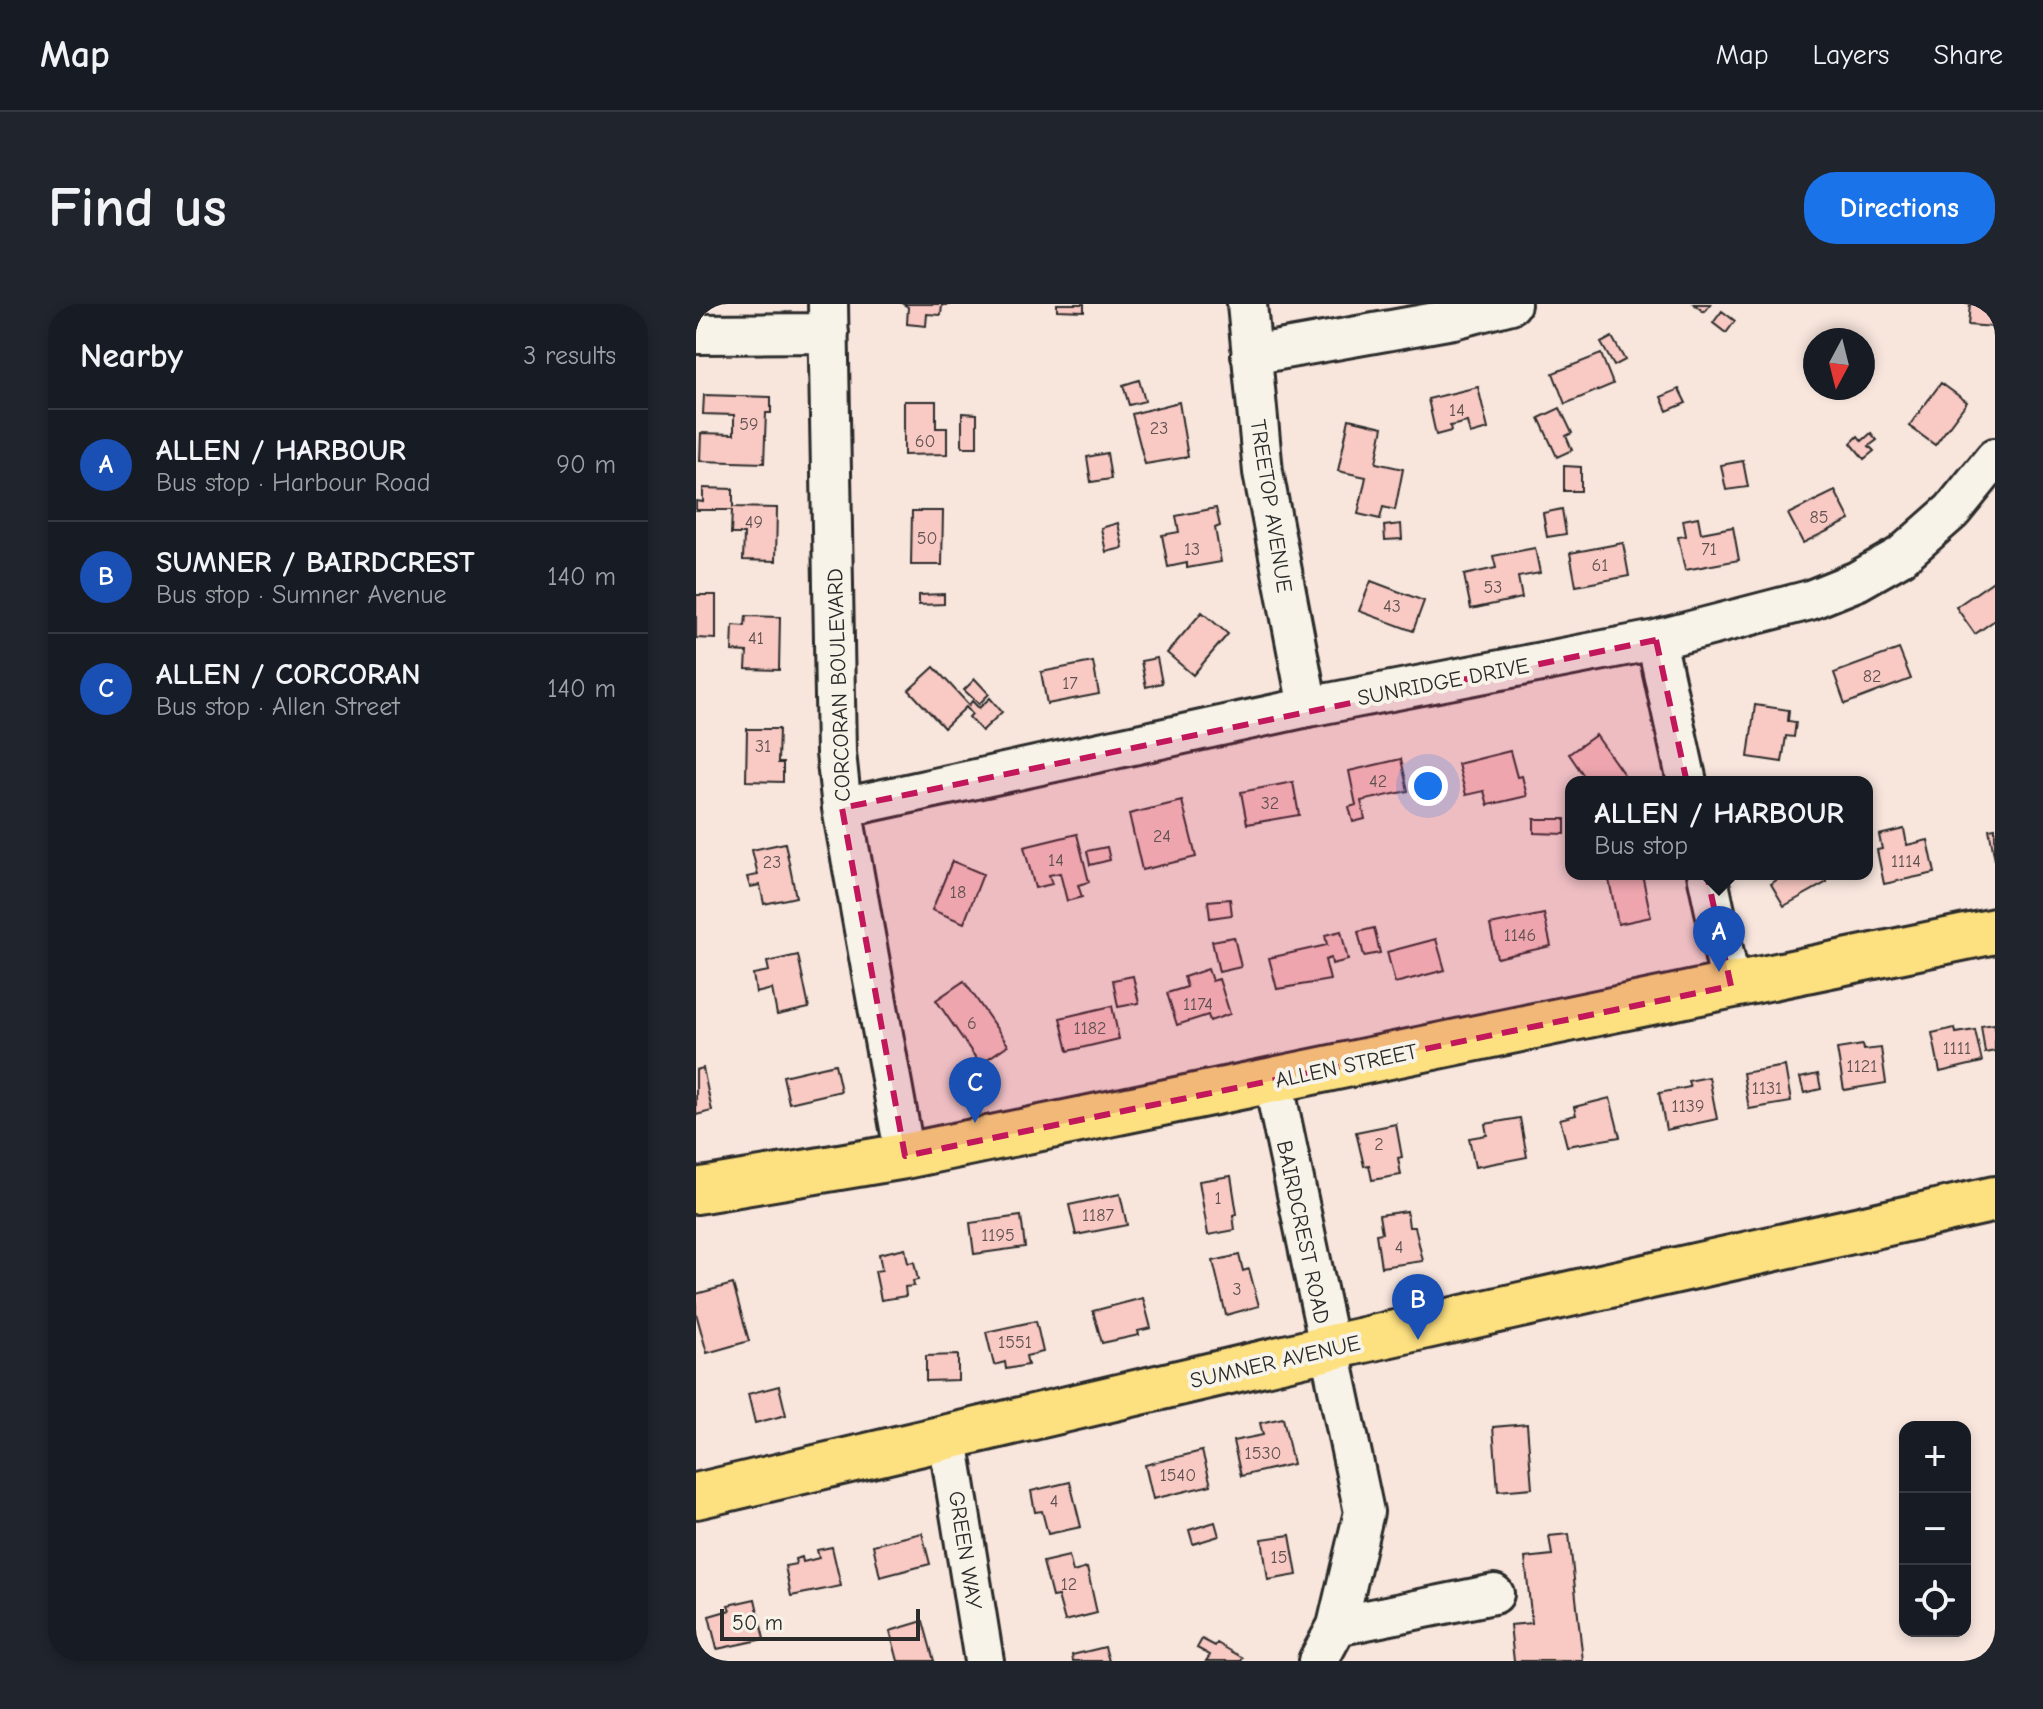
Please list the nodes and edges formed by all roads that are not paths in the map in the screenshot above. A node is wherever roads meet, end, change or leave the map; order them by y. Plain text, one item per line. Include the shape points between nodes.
1 (1247, 304) edge
2 (1511, 304) edge
3 (829, 318) edge
4 (696, 334) edge
5 (1251, 355) junction
6 (1995, 458) edge
7 (1656, 640) junction
8 (1308, 707) junction
9 (1686, 776) edge
10 (842, 808) junction
11 (1708, 880) edge
12 (1995, 931) edge
13 (1731, 986) junction
14 (1273, 1080) junction
15 (905, 1156) junction
16 (696, 1191) edge
17 (1995, 1199) edge
18 (1328, 1348) junction
19 (948, 1439) junction
20 (696, 1496) edge
21 (1494, 1594) dead end
22 (1337, 1626) junction
23 (984, 1661) edge
24 (1318, 1661) edge

1 - 5 street, TREETOP AVENUE
2 - 5 street
3 - 4 street
3 - 10 street, CORCORAN BOULEVARD via 835,730
5 - 8 street, TREETOP AVENUE via 1263,472
6 - 7 street, SUNRIDGE DRIVE via 1934,528 1880,569 1810,600
7 - 8 street, SUNRIDGE DRIVE
7 - 9 street
8 - 10 street, SUNRIDGE DRIVE
10 - 15 street, CORCORAN BOULEVARD
11 - 13 street
12 - 13 main road, ALLEN STREET
13 - 14 main road, ALLEN STREET
14 - 15 main road, ALLEN STREET
14 - 18 street, BAIRDCREST ROAD
15 - 16 main road, ALLEN STREET
17 - 18 main road, SUMNER AVENUE
18 - 19 main road, SUMNER AVENUE
18 - 22 street, BAIRDCREST ROAD via 1364,1512
19 - 20 main road, SUMNER AVENUE
19 - 23 street, GREEN WAY
21 - 22 street
22 - 24 street, BAIRDCREST ROAD

